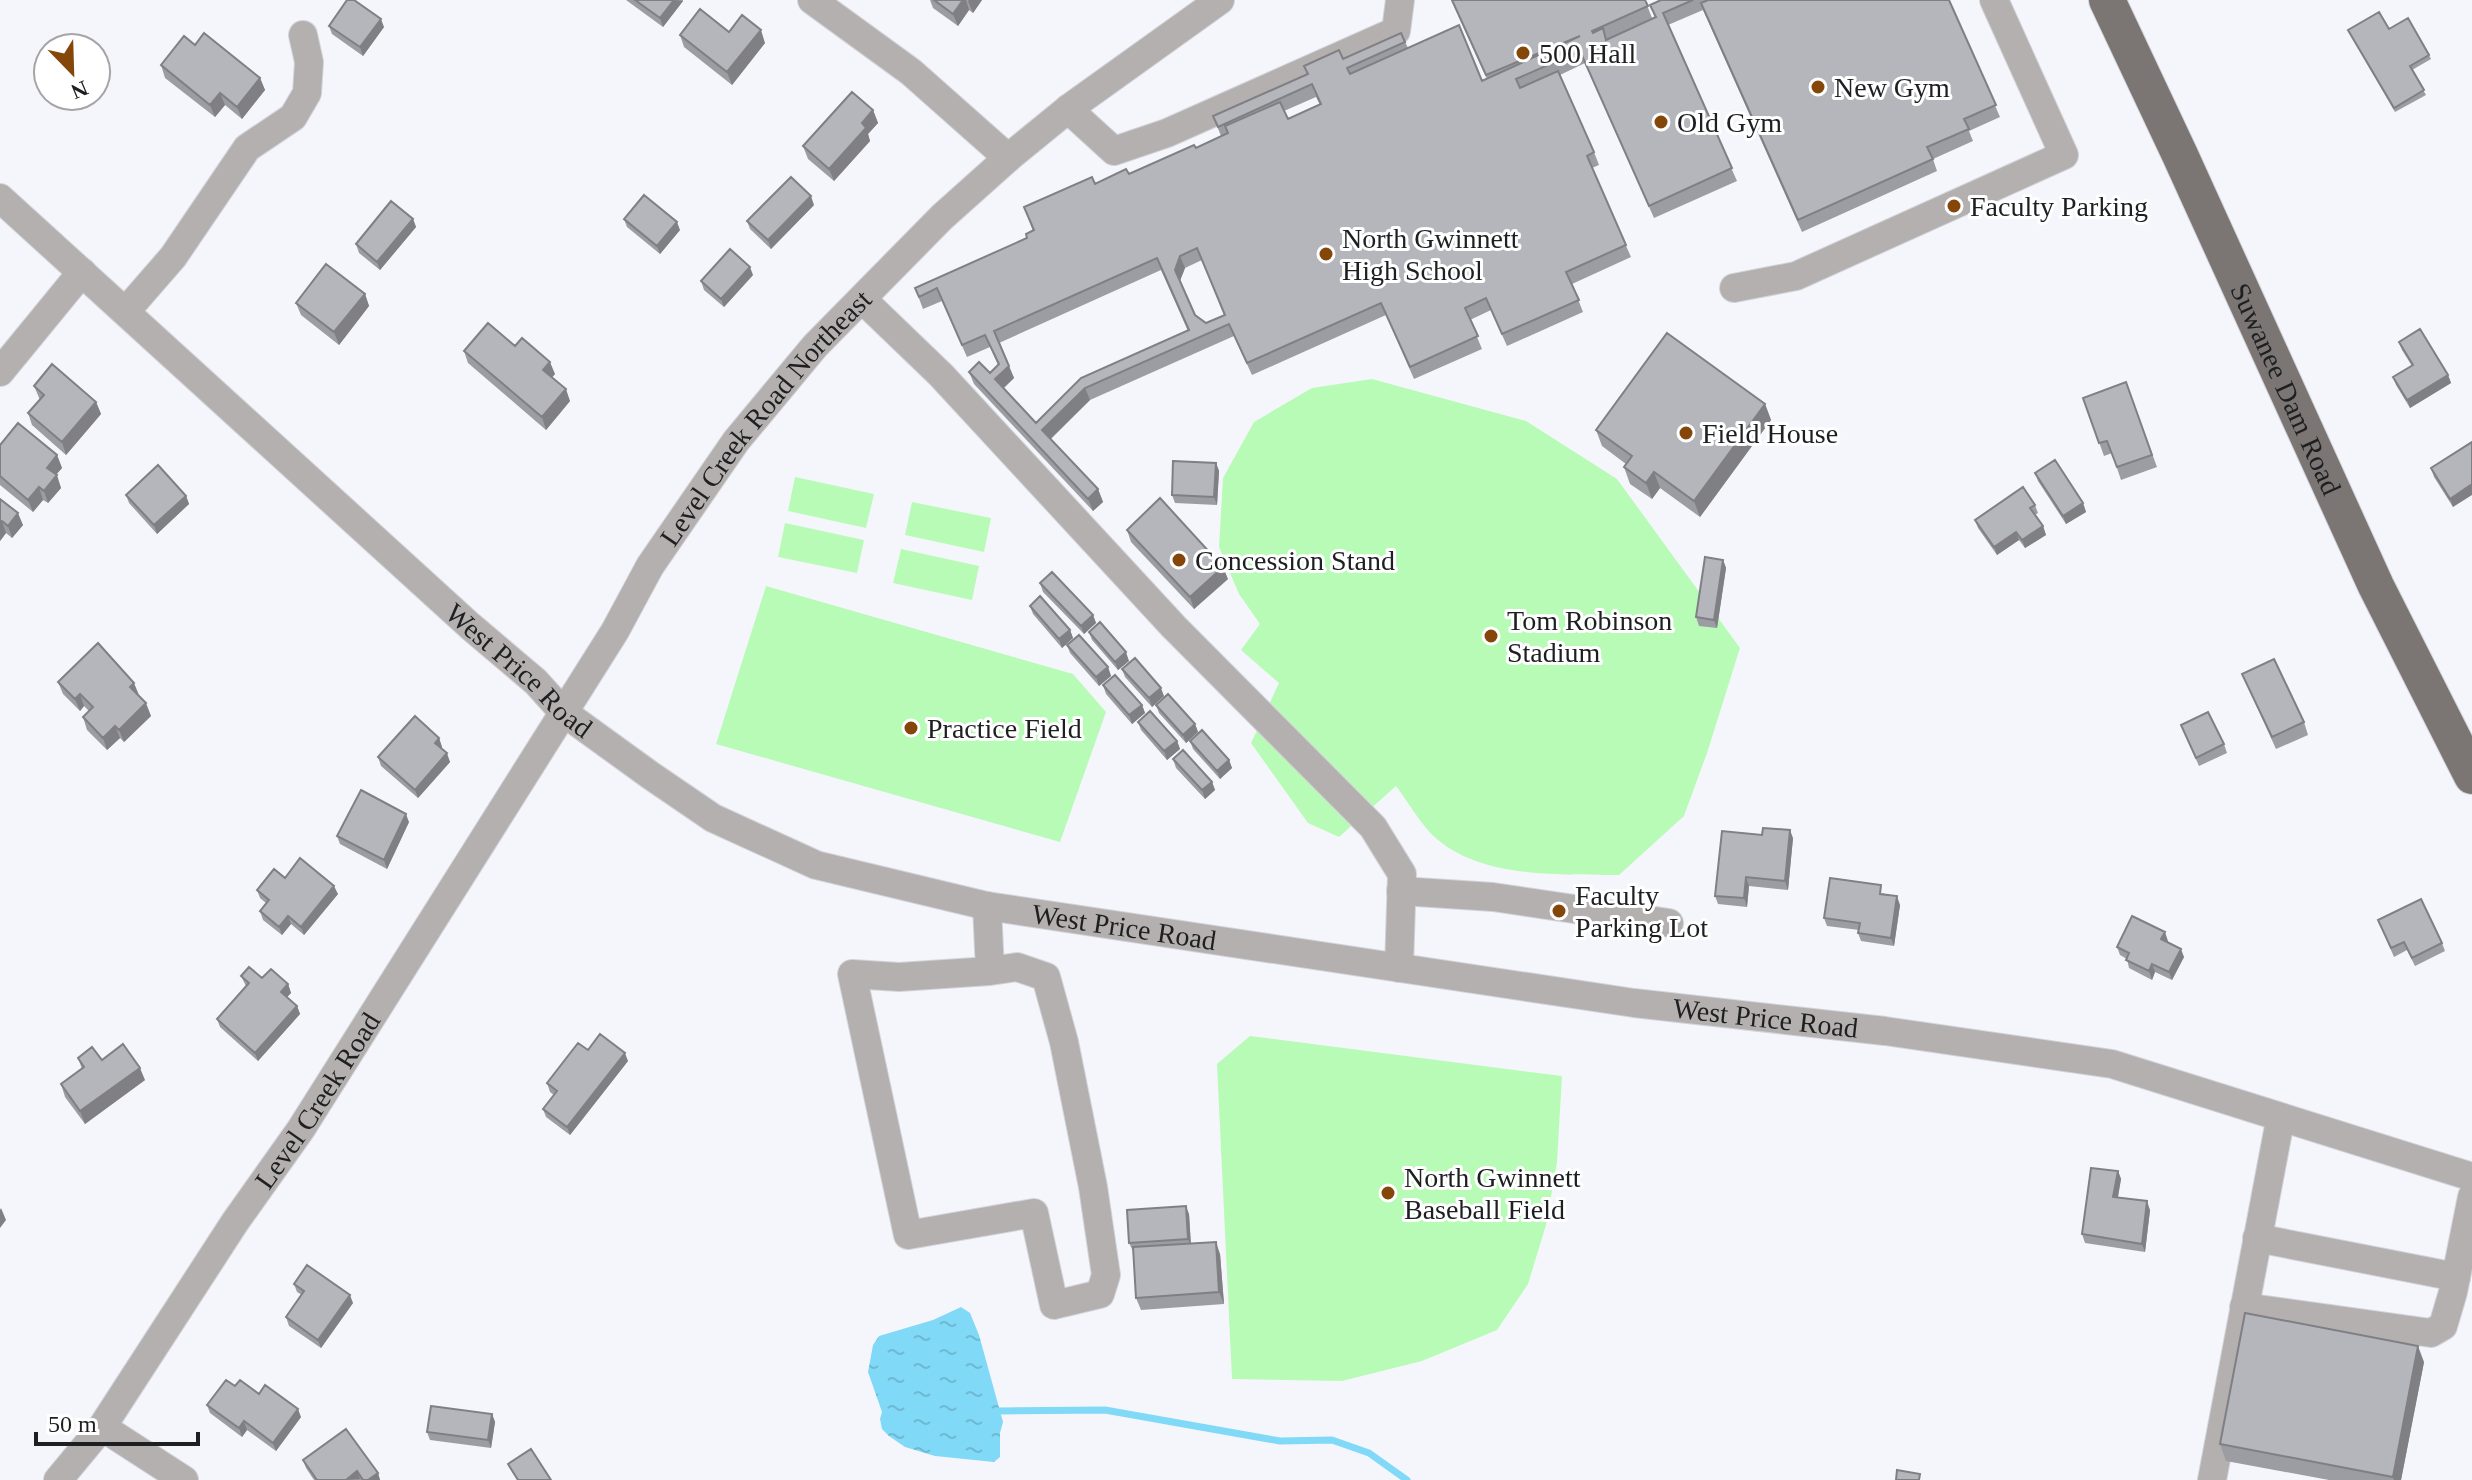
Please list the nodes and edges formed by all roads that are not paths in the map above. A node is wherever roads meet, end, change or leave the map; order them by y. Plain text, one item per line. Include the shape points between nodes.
1 (812, 0) edge
2 (1220, 0) edge
3 (1400, 0) edge
4 (1994, 0) edge
5 (2107, 0) edge
6 (303, 35) dead end
7 (1068, 109) junction
8 (1008, 158) junction
9 (0, 198) edge
10 (82, 272) junction
11 (1734, 288) dead end
12 (862, 299) junction
13 (126, 311) junction
14 (0, 372) edge
15 (563, 712) junction
16 (2472, 776) edge
17 (1401, 891) junction
18 (987, 906) junction
19 (1669, 923) dead end
20 (1399, 968) junction
21 (990, 971) junction
22 (2283, 1118) junction
23 (2472, 1177) edge
24 (2472, 1197) edge
25 (2257, 1238) junction
26 (2456, 1277) junction
27 (2244, 1307) junction
28 (102, 1427) junction
29 (58, 1480) edge
30 (184, 1480) edge
31 (2212, 1480) edge

1 - 8 street via 911,72
2 - 7 street, Level Creek Road Northeast
3 - 7 street via 1396,31 1167,133 1114,151
4 - 11 street via 2064,155 1796,276
5 - 16 main road, Suwanee Dam Road via 2376,586
6 - 13 street via 309,62 307,93 293,117 247,148 173,257
7 - 8 street, Level Creek Road Northeast
8 - 12 street, Level Creek Road Northeast
9 - 10 street, West Price Road
10 - 13 street, West Price Road
10 - 14 street
12 - 15 street, Level Creek Road Northeast via 736,441 650,566
12 - 17 street via 1373,827 1402,874
13 - 15 street, West Price Road
15 - 18 street, West Price Road via 713,818 816,865
15 - 28 street, Level Creek Road via 301,1129
17 - 19 street via 1493,897
17 - 20 street
18 - 20 street, West Price Road
18 - 21 street
20 - 22 street, West Price Road via 2112,1064
21 - 21 street via 899,977 852,974 908,1235 1034,1213 1054,1305 1100,1294 1106,1275 1093,1187 1046,977 1017,967
22 - 23 street, West Price Road
22 - 25 street
24 - 26 street
25 - 26 street
25 - 27 street
26 - 27 street via 2443,1326 2431,1333
27 - 31 street
28 - 29 street, Level Creek Road
28 - 30 street

